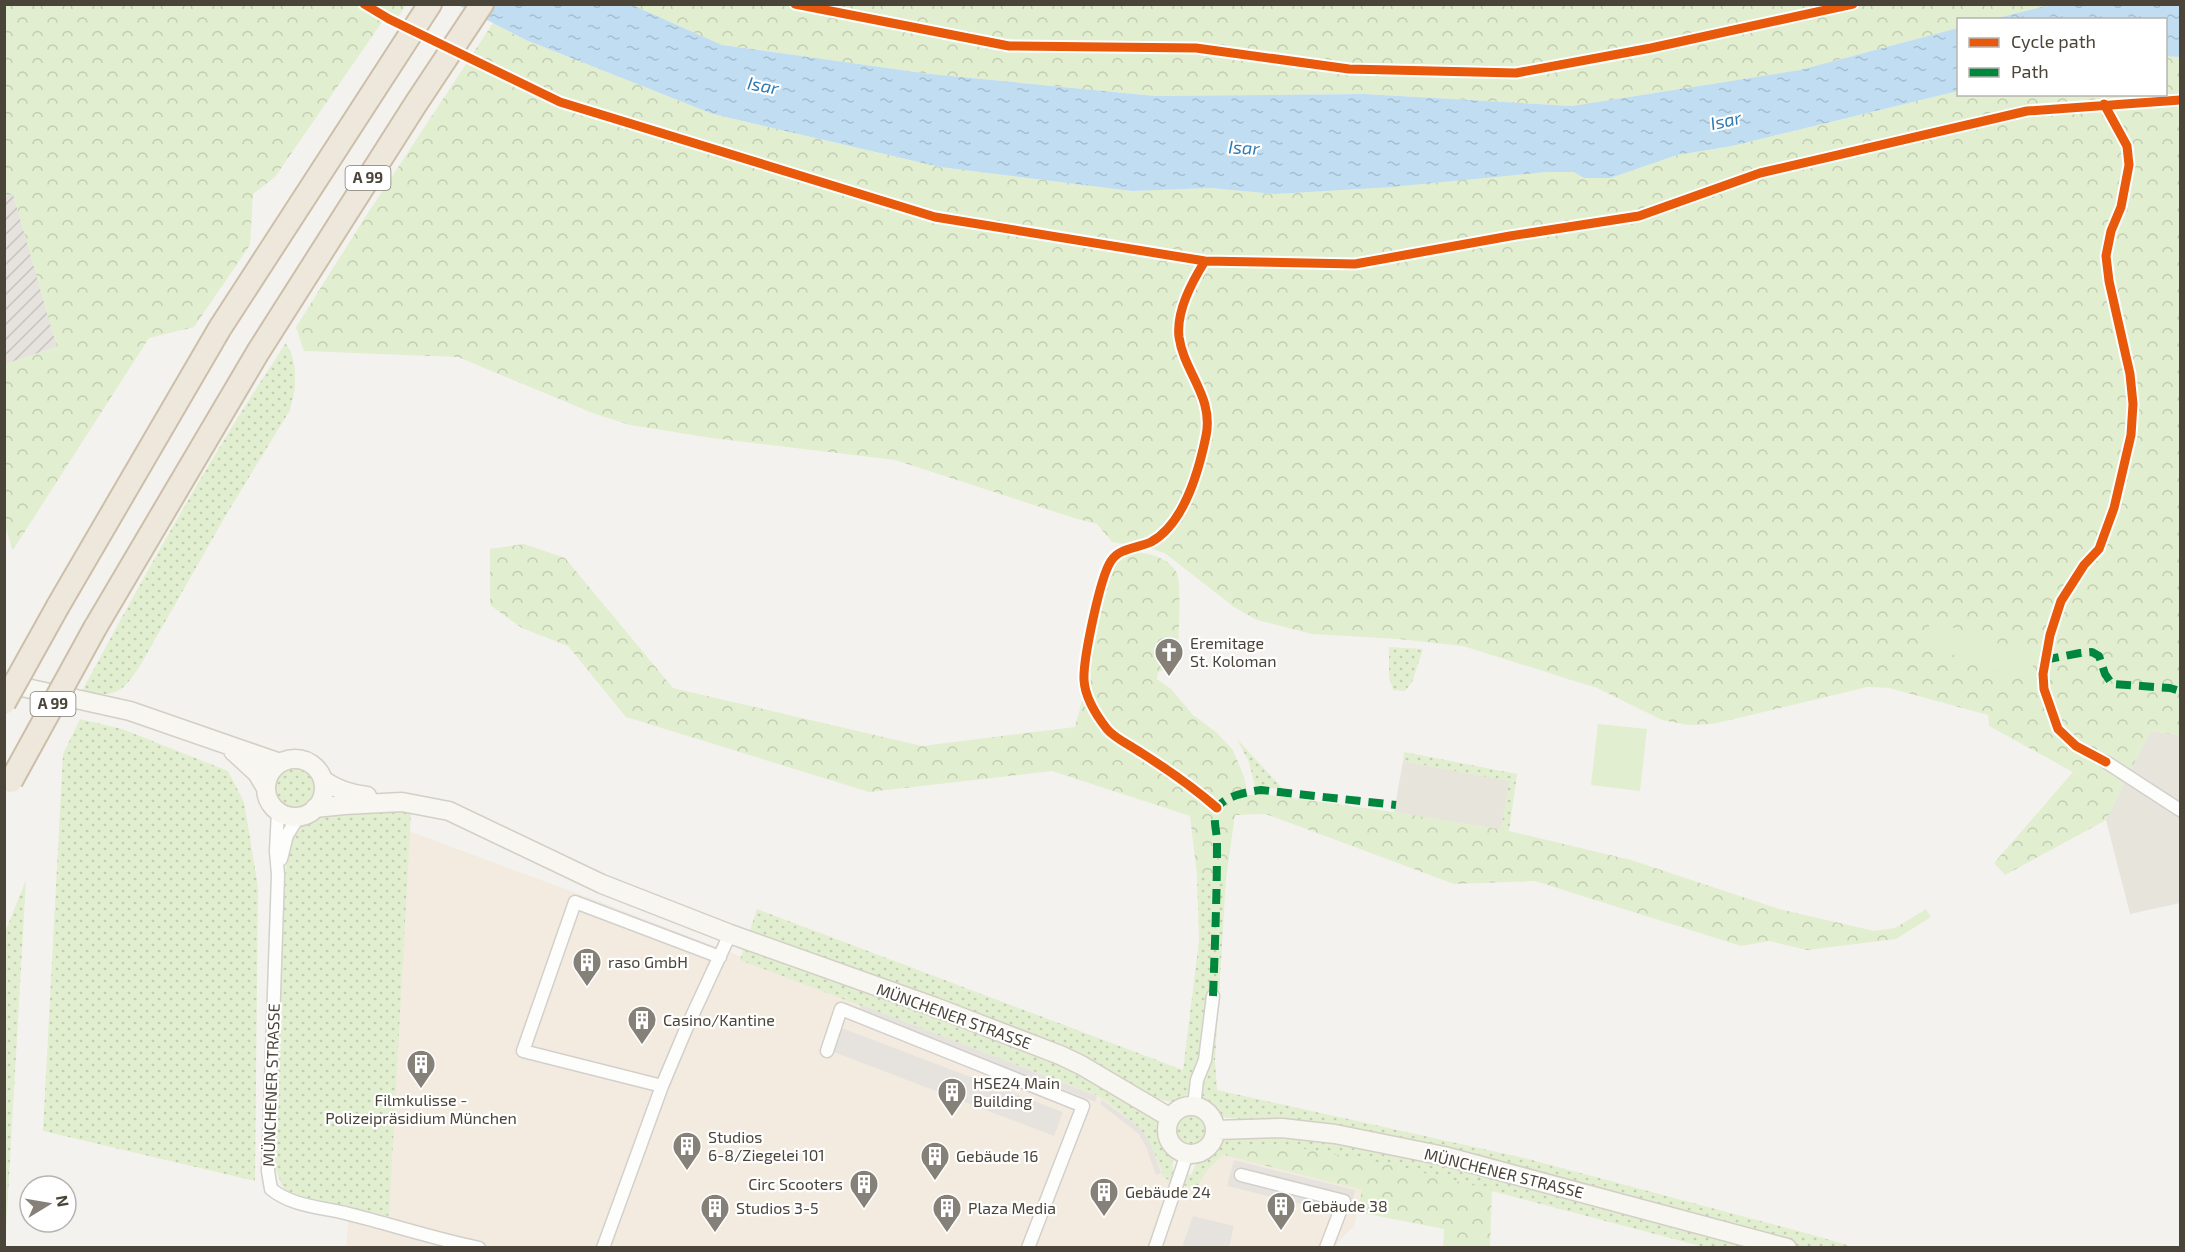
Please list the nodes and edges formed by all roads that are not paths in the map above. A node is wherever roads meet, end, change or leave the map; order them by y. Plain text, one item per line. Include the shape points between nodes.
1 (430, 4) edge
2 (482, 4) edge
3 (4, 682) edge
4 (4, 703) edge
5 (230, 747) junction
6 (2106, 762) dead end
7 (280, 763) junction
8 (323, 780) junction
9 (8, 787) edge
10 (266, 788) junction
11 (392, 802) junction
12 (2181, 810) edge
13 (278, 811) junction
14 (307, 812) junction
15 (278, 875) junction
16 (730, 934) junction
17 (720, 957) junction
18 (1212, 996) dead end
19 (827, 1051) dead end
20 (662, 1086) junction
21 (1194, 1106) junction
22 (1169, 1118) junction
23 (1215, 1130) junction
24 (1187, 1154) junction
25 (1241, 1175) dead end
26 (438, 1243) edge
27 (475, 1247) edge
28 (603, 1248) edge
29 (1028, 1248) edge
30 (1155, 1248) edge
31 (1326, 1248) edge
32 (1788, 1248) edge

1 - 4 highway, A 99, bridge via 220,328
2 - 9 highway, A 99, bridge via 258,352 95,628
3 - 5 main road via 130,711
5 - 7 main road
5 - 10 main road via 257,773
6 - 12 street
7 - 8 main road via 306,761
7 - 10 main road via 268,778
8 - 11 main road, MÜNCHENER STRASSE via 350,794
8 - 14 main road via 323,795
10 - 13 main road
11 - 14 main road, MÜNCHENER STRASSE
11 - 16 main road, MÜNCHENER STRASSE via 449,811 602,884
13 - 14 main road via 284,815
13 - 15 street, MÜNCHENER STRASSE
14 - 15 street, MÜNCHENER STRASSE via 287,835
15 - 26 street, MÜNCHENER STRASSE via 268,1171 271,1189 288,1200 348,1214
16 - 17 street
16 - 22 main road, MÜNCHENER STRASSE via 1060,1055
17 - 20 street
17 - 20 street via 575,902 523,1051
18 - 21 street via 1205,1060 1197,1080
19 - 29 street, MÜNCHENER STRASSE via 841,1010 1083,1106
20 - 28 street
21 - 22 main road via 1185,1106
21 - 23 main road via 1208,1113
22 - 24 main road via 1169,1141
23 - 24 main road via 1206,1149
23 - 32 main road, MÜNCHENER STRASSE via 1282,1128 1335,1134 1444,1156
24 - 30 street
25 - 31 street via 1344,1201
26 - 27 street, MÜNCHENER STRASSE

